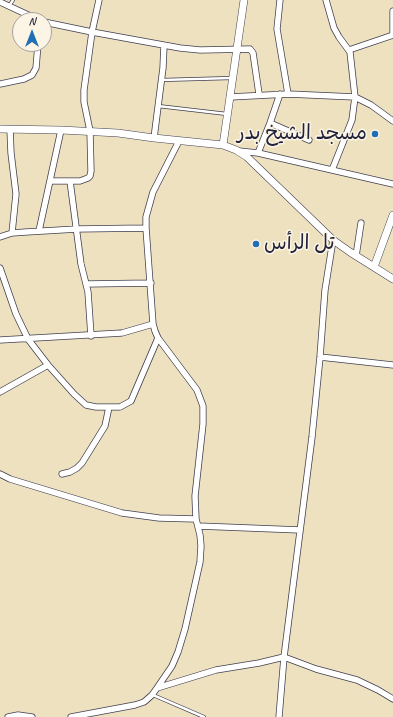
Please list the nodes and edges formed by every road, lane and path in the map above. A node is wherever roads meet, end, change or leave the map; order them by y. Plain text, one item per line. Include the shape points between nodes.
1 (14, 0) edge
2 (98, 0) edge
3 (244, 0) edge
4 (280, 0) edge
5 (326, 0) edge
6 (0, 2) edge
7 (9, 6) junction
8 (393, 11) edge
9 (22, 12) edge
10 (52, 24) edge
11 (92, 32) junction
12 (393, 35) edge
13 (164, 45) junction
14 (237, 49) junction
15 (349, 50) junction
16 (37, 52) edge
17 (233, 78) junction
18 (162, 80) junction
19 (0, 84) edge
20 (260, 94) junction
21 (280, 94) junction
22 (288, 94) junction
23 (230, 97) junction
24 (355, 97) junction
25 (158, 106) junction
26 (227, 114) junction
27 (393, 121) edge
28 (270, 123) junction
29 (0, 129) edge
30 (10, 129) junction
31 (61, 130) junction
32 (90, 131) junction
33 (154, 138) junction
34 (309, 140) dead end
35 (179, 141) junction
36 (223, 145) junction
37 (236, 150) junction
38 (258, 153) junction
39 (332, 170) junction
40 (50, 181) junction
41 (70, 181) junction
42 (393, 184) edge
43 (393, 216) edge
44 (361, 223) dead end
45 (146, 228) junction
46 (77, 229) junction
47 (39, 231) junction
48 (12, 233) junction
49 (0, 237) edge
50 (333, 240) junction
51 (356, 256) junction
52 (374, 267) junction
53 (0, 268) edge
54 (393, 279) edge
55 (151, 283) junction
56 (86, 284) junction
57 (153, 324) junction
58 (91, 336) junction
59 (158, 338) junction
60 (28, 339) junction
61 (0, 340) edge
62 (320, 358) junction
63 (48, 365) junction
64 (393, 365) edge
65 (0, 392) edge
66 (109, 407) junction
67 (0, 474) edge
68 (62, 474) dead end
69 (196, 519) junction
70 (198, 526) junction
71 (300, 530) junction
72 (284, 657) junction
73 (157, 688) junction
74 (152, 695) junction
75 (393, 699) edge
76 (8, 717) edge
77 (32, 717) edge
78 (71, 717) edge
79 (204, 717) edge
80 (279, 717) edge

1 - 7 lane
2 - 11 street
3 - 14 street
4 - 22 street via 277,29
5 - 15 street via 334,28
6 - 7 street
7 - 9 street
8 - 12 street
10 - 11 street
11 - 13 street
11 - 32 street via 84,90
12 - 15 street
13 - 14 street via 200,50
13 - 18 street
14 - 17 street
14 - 20 street via 250,49 253,53
15 - 24 street
16 - 19 street via 36,68 32,75
17 - 18 lane
17 - 23 street
18 - 25 street
20 - 21 street
20 - 23 street
21 - 22 street
21 - 28 street
22 - 24 street
23 - 26 street
24 - 27 street
24 - 39 street via 352,120
25 - 26 lane
25 - 33 street
26 - 36 street
28 - 34 street
28 - 38 street
29 - 30 street
30 - 31 street
30 - 48 street via 16,198
31 - 32 street
31 - 40 street
32 - 33 street
32 - 41 street via 90,176 80,181
33 - 35 street
35 - 36 street
35 - 45 street via 153,192 146,217
36 - 37 street
37 - 38 street
37 - 50 street via 252,162
38 - 39 street
39 - 42 street
40 - 41 street
40 - 47 street
41 - 46 street
43 - 52 street
44 - 51 street
45 - 46 street
45 - 55 street
46 - 47 street
46 - 56 street
47 - 48 street
48 - 49 street
50 - 51 street
50 - 62 street via 325,290
51 - 52 street
52 - 54 street
53 - 60 street
55 - 56 street
55 - 57 street
56 - 58 street
57 - 58 street via 122,334
57 - 59 street
58 - 60 street
59 - 66 street via 131,402
59 - 69 street via 197,390 204,406 196,482
60 - 61 street
60 - 63 street
62 - 64 street
62 - 71 street
63 - 65 street
63 - 66 street via 86,405
66 - 68 street via 106,426 82,463 70,472
67 - 69 street via 122,512 158,518
69 - 70 street
70 - 71 street
70 - 73 street via 200,562 185,629 172,666
71 - 72 street
72 - 73 street via 216,670
72 - 75 street via 357,680
72 - 80 street
73 - 74 street
74 - 78 street via 135,705
74 - 79 lane
76 - 77 street

